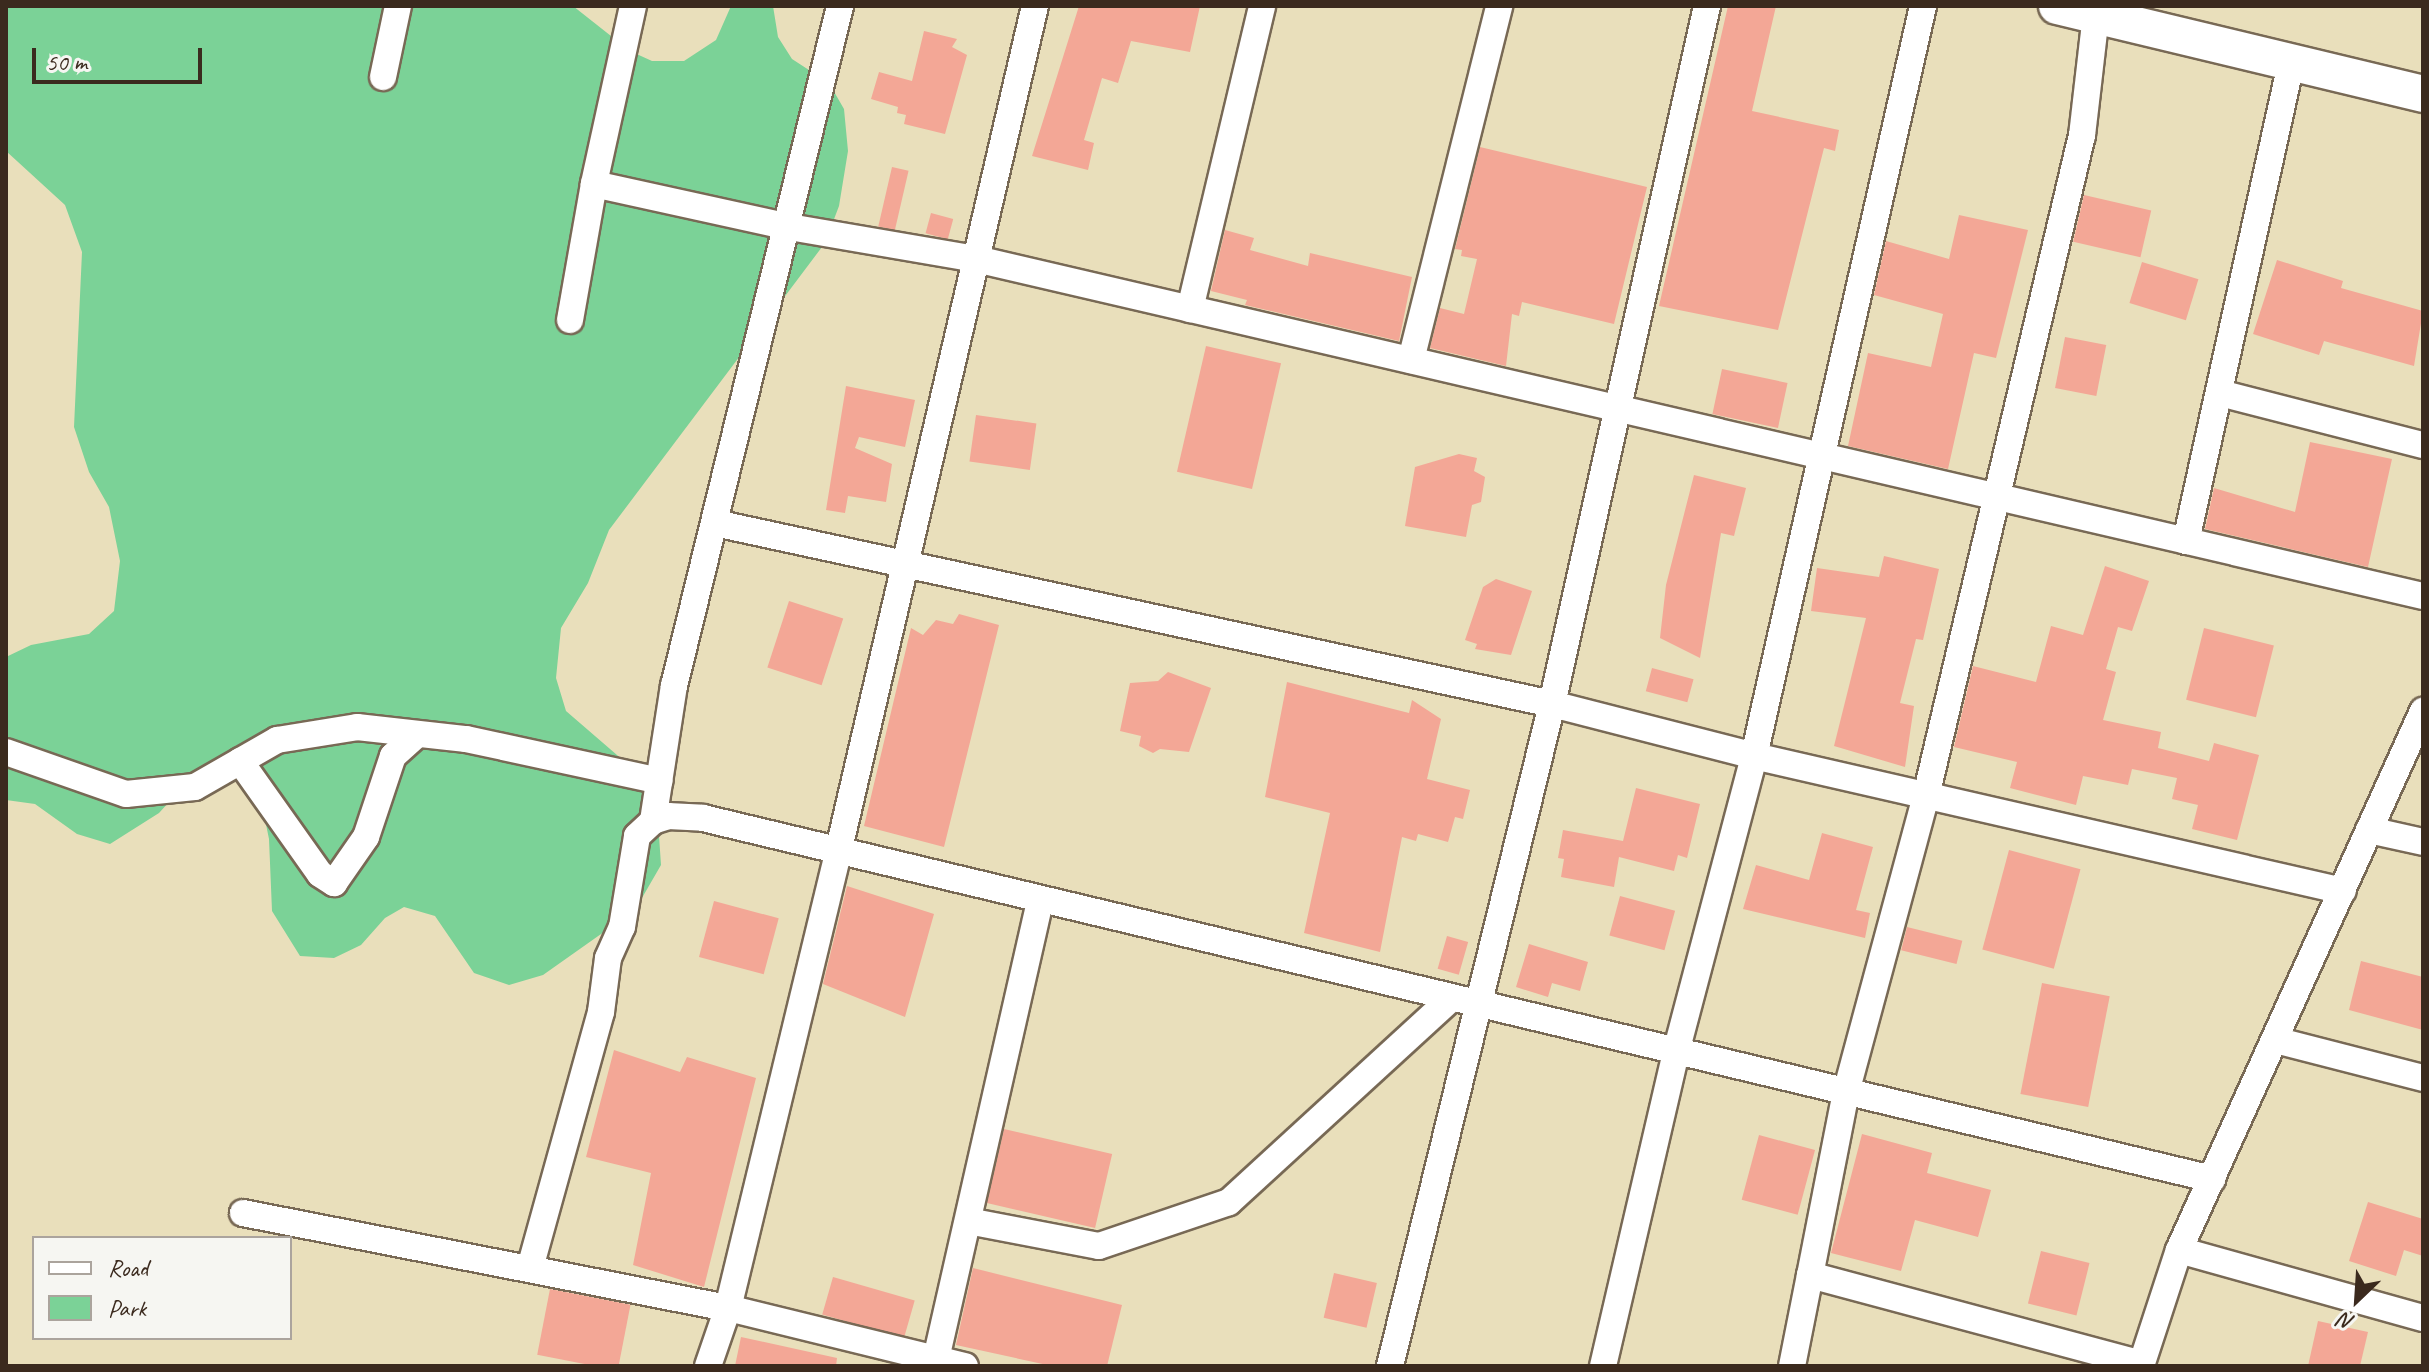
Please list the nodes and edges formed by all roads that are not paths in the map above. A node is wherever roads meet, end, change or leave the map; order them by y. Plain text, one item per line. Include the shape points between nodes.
1 (398, 6) edge
2 (633, 6) edge
3 (840, 6) edge
4 (1035, 6) edge
5 (1262, 6) edge
6 (1499, 6) edge
7 (1707, 6) edge
8 (1923, 6) edge
9 (2057, 6) edge
10 (2096, 10) edge
11 (2291, 62) junction
12 (383, 77) dead end
13 (2423, 94) edge
14 (594, 184) junction
15 (789, 227) junction
16 (976, 259) junction
17 (1190, 309) junction
18 (570, 320) dead end
19 (1411, 360) junction
20 (2220, 393) junction
21 (1621, 409) junction
22 (2423, 445) edge
23 (1822, 456) junction
24 (1996, 496) junction
25 (715, 523) junction
26 (2186, 541) junction
27 (905, 562) junction
28 (2423, 596) edge
29 (1552, 704) junction
30 (2423, 711) edge
31 (416, 735) junction
32 (6, 752) edge
33 (1754, 756) junction
34 (240, 761) junction
35 (660, 781) junction
36 (1926, 796) junction
37 (653, 821) junction
38 (2369, 830) junction
39 (2423, 842) edge
40 (838, 853) junction
41 (2343, 891) junction
42 (1040, 900) junction
43 (1452, 998) junction
44 (1478, 1004) junction
45 (2275, 1040) junction
46 (1676, 1052) junction
47 (2423, 1078) edge
48 (1846, 1092) junction
49 (2212, 1179) junction
50 (243, 1213) dead end
51 (968, 1221) junction
52 (2179, 1250) junction
53 (530, 1268) junction
54 (1810, 1275) junction
55 (728, 1308) junction
56 (2423, 1318) edge
57 (936, 1359) junction
58 (2141, 1365) edge
59 (708, 1366) edge
60 (965, 1366) edge
61 (1390, 1366) edge
62 (1603, 1366) edge
63 (1792, 1366) edge

1 - 12 street
2 - 14 street
3 - 15 street
4 - 16 street
5 - 17 street
6 - 19 street
7 - 21 street
8 - 23 street
9 - 10 street
10 - 11 street
10 - 24 street via 2082,135
11 - 13 street
11 - 20 street
14 - 15 street
14 - 18 street
15 - 16 street
15 - 25 street
16 - 17 street
16 - 27 street
17 - 19 street
19 - 21 street
20 - 22 street
20 - 26 street
21 - 23 street
21 - 29 street
23 - 24 street
23 - 33 street
24 - 26 street
24 - 36 street
25 - 27 street
25 - 35 street via 674,686
26 - 28 street
27 - 29 street
27 - 40 street
29 - 33 street
29 - 44 street
30 - 38 street
31 - 34 street via 357,727 277,740
31 - 34 street via 393,756 366,837 334,883 320,874
31 - 35 street via 466,739
32 - 34 street via 126,794 195,787
33 - 36 street
33 - 46 street
35 - 37 street
36 - 41 street
36 - 48 street
37 - 40 street via 703,818
37 - 53 street via 637,836 601,1012
38 - 39 street
38 - 41 street
40 - 42 street
40 - 55 street
41 - 45 street
42 - 43 street
42 - 51 street
43 - 44 street
43 - 51 street via 1229,1202 1099,1246
44 - 46 street
44 - 61 street
45 - 47 street
45 - 49 street
46 - 48 street
46 - 62 street
48 - 49 street
48 - 54 street
49 - 52 street
50 - 53 street
51 - 57 street
52 - 56 street
52 - 58 street
53 - 55 street
54 - 58 street
54 - 63 street
55 - 57 street
55 - 59 street
57 - 60 street

